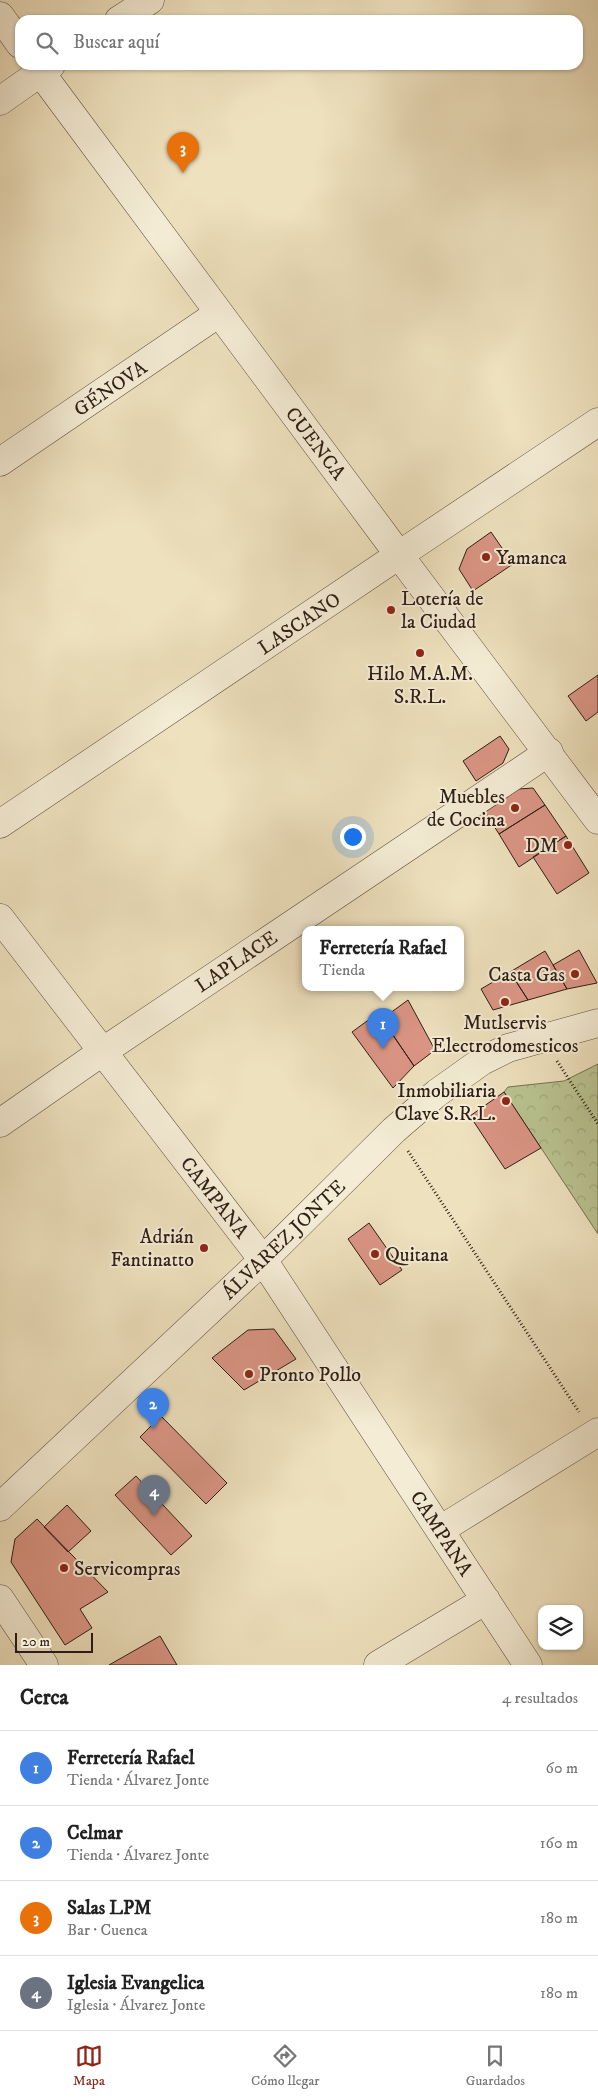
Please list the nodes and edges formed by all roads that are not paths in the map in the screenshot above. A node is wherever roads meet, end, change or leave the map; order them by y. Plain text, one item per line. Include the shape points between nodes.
1 (150, 0) edge
2 (127, 15) edge
3 (0, 16) edge
4 (15, 37) edge
5 (38, 70) edge
6 (44, 70) edge
7 (0, 101) edge
8 (219, 313) junction
9 (598, 422) edge
10 (0, 462) edge
11 (399, 555) junction
12 (548, 752) junction
13 (598, 820) edge
14 (0, 824) edge
15 (0, 918) edge
16 (598, 1023) edge
17 (102, 1052) junction
18 (0, 1123) edge
19 (263, 1260) junction
20 (596, 1434) edge
21 (0, 1507) edge
22 (440, 1530) junction
23 (0, 1599) edge
24 (486, 1600) junction
25 (44, 1665) edge
26 (378, 1665) edge
27 (528, 1665) edge

1 - 2 street
3 - 4 street
5 - 7 street
6 - 8 street, CUENCA
8 - 10 street, GÉNOVA
8 - 11 street, CUENCA
9 - 11 street, LASCANO
11 - 12 street, CUENCA
11 - 14 street, LASCANO
12 - 13 street, CUENCA
12 - 17 street, LAPLACE
15 - 17 street, CAMPANA
16 - 19 street, ÁLVAREZ JONTE via 508,1048 457,1077 394,1130
17 - 18 street, LAPLACE
17 - 19 street, CAMPANA
19 - 21 street, ÁLVAREZ JONTE
19 - 22 street, CAMPANA
20 - 22 street
22 - 24 street, CAMPANA
23 - 25 street
24 - 26 street
24 - 27 street, CAMPANA

